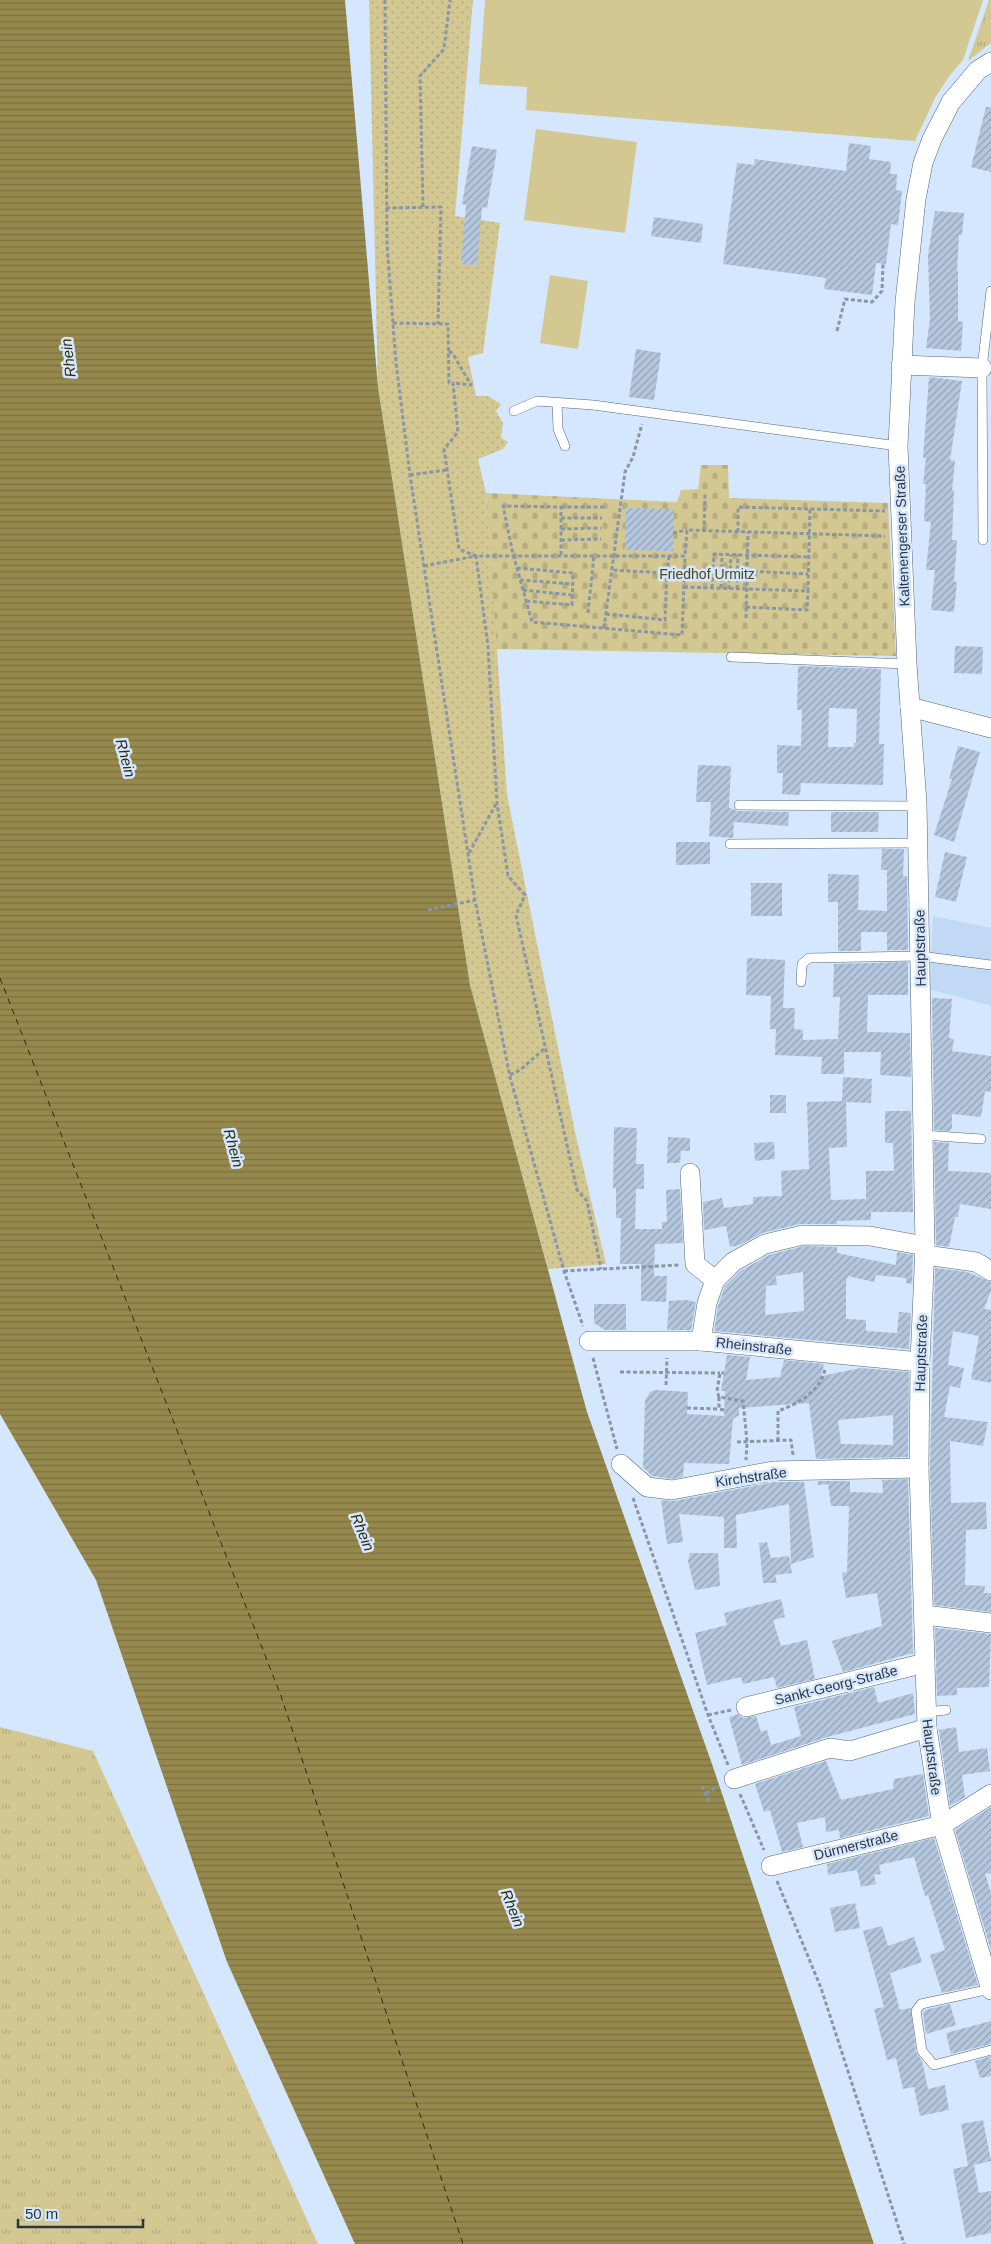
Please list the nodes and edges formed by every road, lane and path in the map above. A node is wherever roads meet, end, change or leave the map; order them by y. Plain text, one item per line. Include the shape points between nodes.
1 (385, 0) edge
2 (450, 0) edge
3 (991, 62) edge
4 (423, 207) junction
5 (386, 208) junction
6 (883, 264) dead end
7 (882, 291) junction
8 (991, 291) edge
9 (886, 296) dead end
10 (393, 323) junction
11 (438, 324) junction
12 (837, 330) dead end
13 (448, 350) junction
14 (901, 365) junction
15 (982, 368) junction
16 (452, 383) junction
17 (557, 402) junction
18 (514, 411) dead end
19 (645, 412) junction
20 (565, 446) dead end
21 (898, 446) junction
22 (446, 470) junction
23 (410, 475) junction
24 (705, 493) dead end
25 (561, 507) junction
26 (604, 507) dead end
27 (810, 509) junction
28 (561, 518) junction
29 (602, 518) dead end
30 (886, 519) dead end
31 (601, 528) dead end
32 (886, 528) dead end
33 (561, 529) junction
34 (687, 530) junction
35 (704, 531) junction
36 (738, 532) junction
37 (748, 532) junction
38 (673, 533) dead end
39 (810, 534) junction
40 (601, 539) dead end
41 (561, 540) junction
42 (982, 540) dead end
43 (513, 554) junction
44 (561, 555) junction
45 (594, 555) junction
46 (612, 555) junction
47 (722, 555) junction
48 (731, 555) junction
49 (738, 555) junction
50 (747, 555) junction
51 (476, 556) junction
52 (668, 556) junction
53 (685, 556) junction
54 (809, 557) junction
55 (424, 566) junction
56 (517, 568) junction
57 (610, 570) junction
58 (746, 571) junction
59 (667, 573) junction
60 (808, 574) junction
61 (520, 580) junction
62 (573, 584) junction
63 (684, 588) junction
64 (712, 588) junction
65 (721, 588) junction
66 (729, 589) junction
67 (737, 589) junction
68 (746, 589) junction
69 (523, 590) junction
70 (808, 591) junction
71 (572, 595) junction
72 (526, 601) junction
73 (746, 607) junction
74 (588, 613) dead end
75 (606, 614) junction
76 (746, 618) dead end
77 (604, 628) junction
78 (731, 657) dead end
79 (907, 664) junction
80 (910, 707) junction
81 (991, 728) edge
82 (497, 803) junction
83 (739, 805) dead end
84 (917, 806) junction
85 (918, 843) junction
86 (730, 844) dead end
87 (468, 854) junction
88 (475, 900) junction
89 (428, 910) dead end
90 (920, 956) junction
91 (991, 965) edge
92 (801, 982) dead end
93 (545, 1048) junction
94 (510, 1075) junction
95 (923, 1135) junction
96 (981, 1139) dead end
97 (690, 1173) dead end
98 (925, 1250) junction
99 (695, 1264) junction
100 (601, 1269) junction
101 (564, 1271) junction
102 (991, 1271) edge
103 (715, 1280) junction
104 (589, 1341) joint
105 (701, 1341) junction
106 (667, 1350) dead end
107 (828, 1353) junction
108 (920, 1362) junction
109 (620, 1372) dead end
110 (666, 1373) junction
111 (666, 1385) dead end
112 (719, 1397) junction
113 (687, 1408) dead end
114 (719, 1409) junction
115 (724, 1410) dead end
116 (778, 1441) junction
117 (737, 1442) dead end
118 (747, 1442) junction
119 (621, 1464) dead end
120 (919, 1468) junction
121 (794, 1471) junction
122 (925, 1615) junction
123 (991, 1623) edge
124 (925, 1663) junction
125 (746, 1707) joint
126 (946, 1710) dead end
127 (708, 1715) dead end
128 (926, 1720) junction
129 (734, 1779) dead end
130 (702, 1786) dead end
131 (991, 1794) edge
132 (709, 1801) dead end
133 (942, 1825) junction
134 (771, 1866) dead end
135 (991, 1990) edge
136 (991, 2050) edge

1 - 5 path
2 - 4 path via 444,49 420,76
3 - 14 street, Kaltenengerser Straße via 978,70 951,102 923,164 916,199
4 - 5 path
4 - 11 path via 441,207
5 - 10 path
6 - 7 path
7 - 9 path
7 - 12 path via 872,302 845,300
8 - 15 lane
10 - 11 path
10 - 23 path
11 - 13 path via 448,324
13 - 16 path via 449,383
13 - 16 path via 471,385
14 - 15 street
14 - 21 street, Kaltenengerser Straße
15 - 42 lane
16 - 22 path via 458,432 444,449
17 - 18 lane via 537,401
17 - 19 lane
17 - 20 lane via 558,429
19 - 21 lane
19 - 46 path via 633,457 624,472
21 - 79 street, Kaltenengerser Straße
22 - 23 path
22 - 51 path via 459,548
23 - 55 path
24 - 35 path
25 - 26 path
25 - 28 path
25 - 43 path via 503,506
27 - 30 path via 885,511
27 - 36 path via 738,507
27 - 39 path
28 - 29 path
28 - 33 path
31 - 33 path
32 - 39 path via 888,536
33 - 41 path
34 - 35 path
34 - 38 path
34 - 53 path
35 - 36 path
36 - 37 path
37 - 39 path
37 - 50 path
39 - 54 path
40 - 41 path
41 - 44 path
43 - 44 path
43 - 51 path
43 - 56 path
44 - 45 path
45 - 46 path
45 - 74 path
46 - 52 path
46 - 57 path
47 - 48 path
47 - 64 path via 714,554
47 - 65 path
48 - 49 path
48 - 66 path
49 - 50 path
49 - 67 path
50 - 54 path
50 - 58 path
51 - 55 path
51 - 82 path via 488,646
52 - 53 path
52 - 59 path
53 - 63 path
54 - 60 path
55 - 87 path
56 - 61 path
56 - 62 path via 573,573
57 - 59 path
57 - 75 path
58 - 60 path
58 - 68 path
59 - 75 path via 665,620
60 - 70 path
61 - 62 path
61 - 69 path
62 - 71 path
63 - 64 path
63 - 77 path via 682,635
64 - 65 path
65 - 66 path
66 - 67 path
67 - 68 path
68 - 70 path
68 - 73 path
69 - 71 path
69 - 72 path
70 - 73 path via 807,610
71 - 72 path via 572,605
72 - 77 path via 532,622
73 - 76 path
75 - 77 path
78 - 79 lane
79 - 80 street, Kaltenengerser Straße
80 - 81 street
80 - 84 street, Hauptstraße
82 - 87 path
82 - 93 path via 508,876 525,895 516,915
83 - 84 lane
84 - 85 street, Hauptstraße
85 - 86 lane
85 - 90 street, Hauptstraße
87 - 88 path
88 - 89 path
88 - 94 path
90 - 91 lane
90 - 92 lane via 810,958 802,964
90 - 95 street, Hauptstraße
93 - 94 path
93 - 100 path via 578,1190 587,1201
94 - 101 path
95 - 96 lane
95 - 98 street, Hauptstraße
97 - 99 street
98 - 102 street via 976,1262
98 - 103 street via 870,1236 803,1235 765,1244 733,1262
98 - 108 street, Hauptstraße
99 - 100 path
99 - 103 street
100 - 101 path
101 - 104 path
103 - 105 street via 707,1302
104 - 105 street, Rheinstraße
105 - 107 street, Rheinstraße
106 - 110 path
107 - 108 street, Rheinstraße
107 - 116 path via 823,1380 793,1406 778,1411
108 - 120 street, Hauptstraße
109 - 110 path
110 - 111 path
110 - 112 path via 722,1373 717,1391
112 - 114 path
112 - 118 path via 743,1401
113 - 114 path
114 - 115 path
116 - 118 path
116 - 121 path via 791,1440
117 - 118 path
119 - 121 street, Kirchstraße via 647,1487 672,1490 773,1471
120 - 121 street, Kirchstraße
120 - 122 street, Hauptstraße
122 - 123 street
122 - 124 street, Hauptstraße
124 - 125 street, Sankt-Georg-Straße
124 - 128 street, Hauptstraße
125 - 127 path
126 - 128 lane
128 - 129 street via 850,1751 830,1748
128 - 133 street, Hauptstraße
130 - 132 path
131 - 133 street, Dürmerstraße
133 - 134 street, Dürmerstraße
133 - 135 street, Hauptstraße
135 - 136 lane via 921,2004 916,2011 922,2052 934,2065

